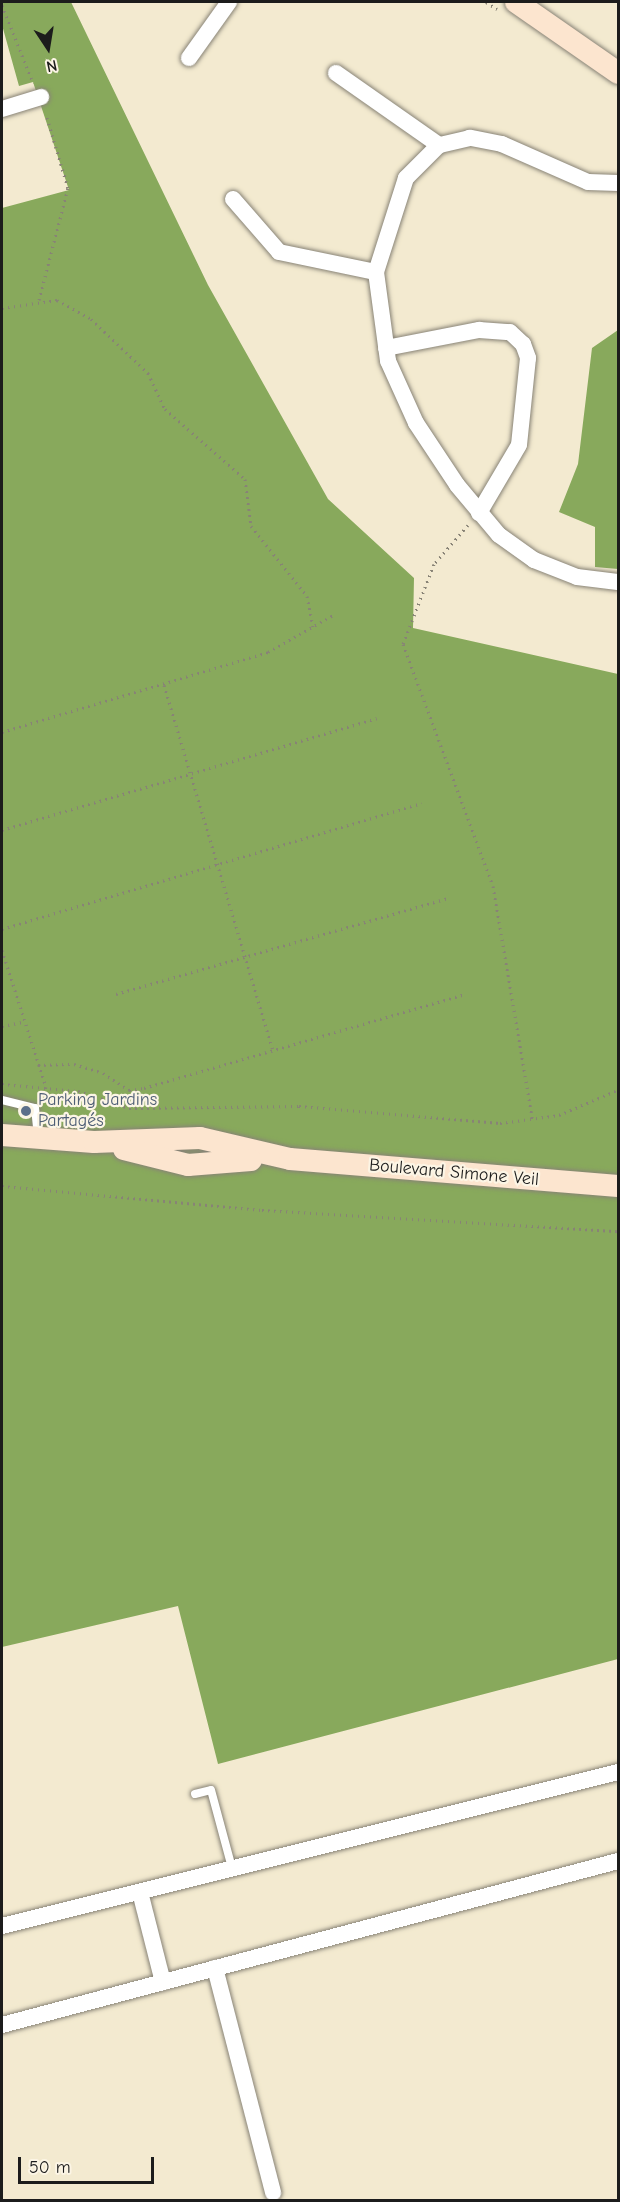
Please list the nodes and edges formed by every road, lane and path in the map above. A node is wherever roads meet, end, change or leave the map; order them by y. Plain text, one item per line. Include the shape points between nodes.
1 (230, 2) edge
2 (516, 2) edge
3 (2, 5) edge
4 (189, 58) dead end
5 (336, 73) dead end
6 (618, 73) edge
7 (41, 97) junction
8 (2, 109) edge
9 (439, 145) junction
10 (618, 183) edge
11 (233, 199) dead end
12 (376, 272) junction
13 (39, 300) junction
14 (2, 308) edge
15 (386, 348) junction
16 (479, 513) junction
17 (618, 582) edge
18 (335, 614) dead end
19 (313, 626) junction
20 (164, 685) junction
21 (377, 718) dead end
22 (2, 732) edge
23 (190, 774) junction
24 (422, 803) dead end
25 (2, 830) edge
26 (218, 865) junction
27 (448, 898) dead end
28 (2, 929) edge
29 (2, 950) edge
30 (244, 956) junction
31 (116, 994) dead end
32 (466, 994) dead end
33 (22, 1022) junction
34 (2, 1026) edge
35 (273, 1051) junction
36 (38, 1065) junction
37 (2, 1084) edge
38 (46, 1087) junction
39 (618, 1090) edge
40 (2, 1100) edge
41 (533, 1122) junction
42 (2, 1135) edge
43 (38, 1138) junction
44 (2, 1186) edge
45 (618, 1186) edge
46 (618, 1231) edge
47 (618, 1772) edge
48 (195, 1794) dead end
49 (618, 1861) edge
50 (232, 1869) junction
51 (140, 1892) junction
52 (2, 1926) edge
53 (215, 1968) junction
54 (163, 1982) junction
55 (2, 2025) edge
56 (273, 2193) dead end

1 - 4 street
2 - 6 main road
3 - 7 path
5 - 9 street
7 - 8 street
7 - 13 path via 68,188
9 - 10 street via 470,138 502,144 588,182
9 - 12 street via 406,178 394,203
11 - 12 street via 279,252
12 - 15 street
13 - 14 path
13 - 19 path via 57,300 91,319 148,373 165,409 245,479 251,526 307,596
15 - 16 street via 416,423
15 - 16 street via 479,330 510,332 523,344 528,358 519,445
16 - 17 street via 534,560 577,577
16 - 41 path via 434,564 403,644 493,886
18 - 19 path
19 - 20 path via 267,652
20 - 22 path
20 - 23 path
21 - 23 path
23 - 25 path
23 - 26 path
24 - 26 path
26 - 28 path
26 - 30 path
27 - 30 path
29 - 33 path
30 - 31 path
30 - 35 path
32 - 35 path
33 - 34 path
33 - 36 path
35 - 36 path via 129,1090 103,1073 74,1064
36 - 38 path
37 - 38 path
38 - 41 path via 129,1108 299,1106
39 - 41 path
40 - 43 lane via 35,1107
42 - 43 main road, Boulevard Simone Veil
43 - 45 main road, Boulevard Simone Veil via 94,1142 189,1165 290,1159
44 - 46 path via 262,1210
47 - 50 street
48 - 50 lane via 211,1790
49 - 53 street
50 - 51 street
51 - 52 street
51 - 54 street
53 - 54 street
53 - 56 street
54 - 55 street

